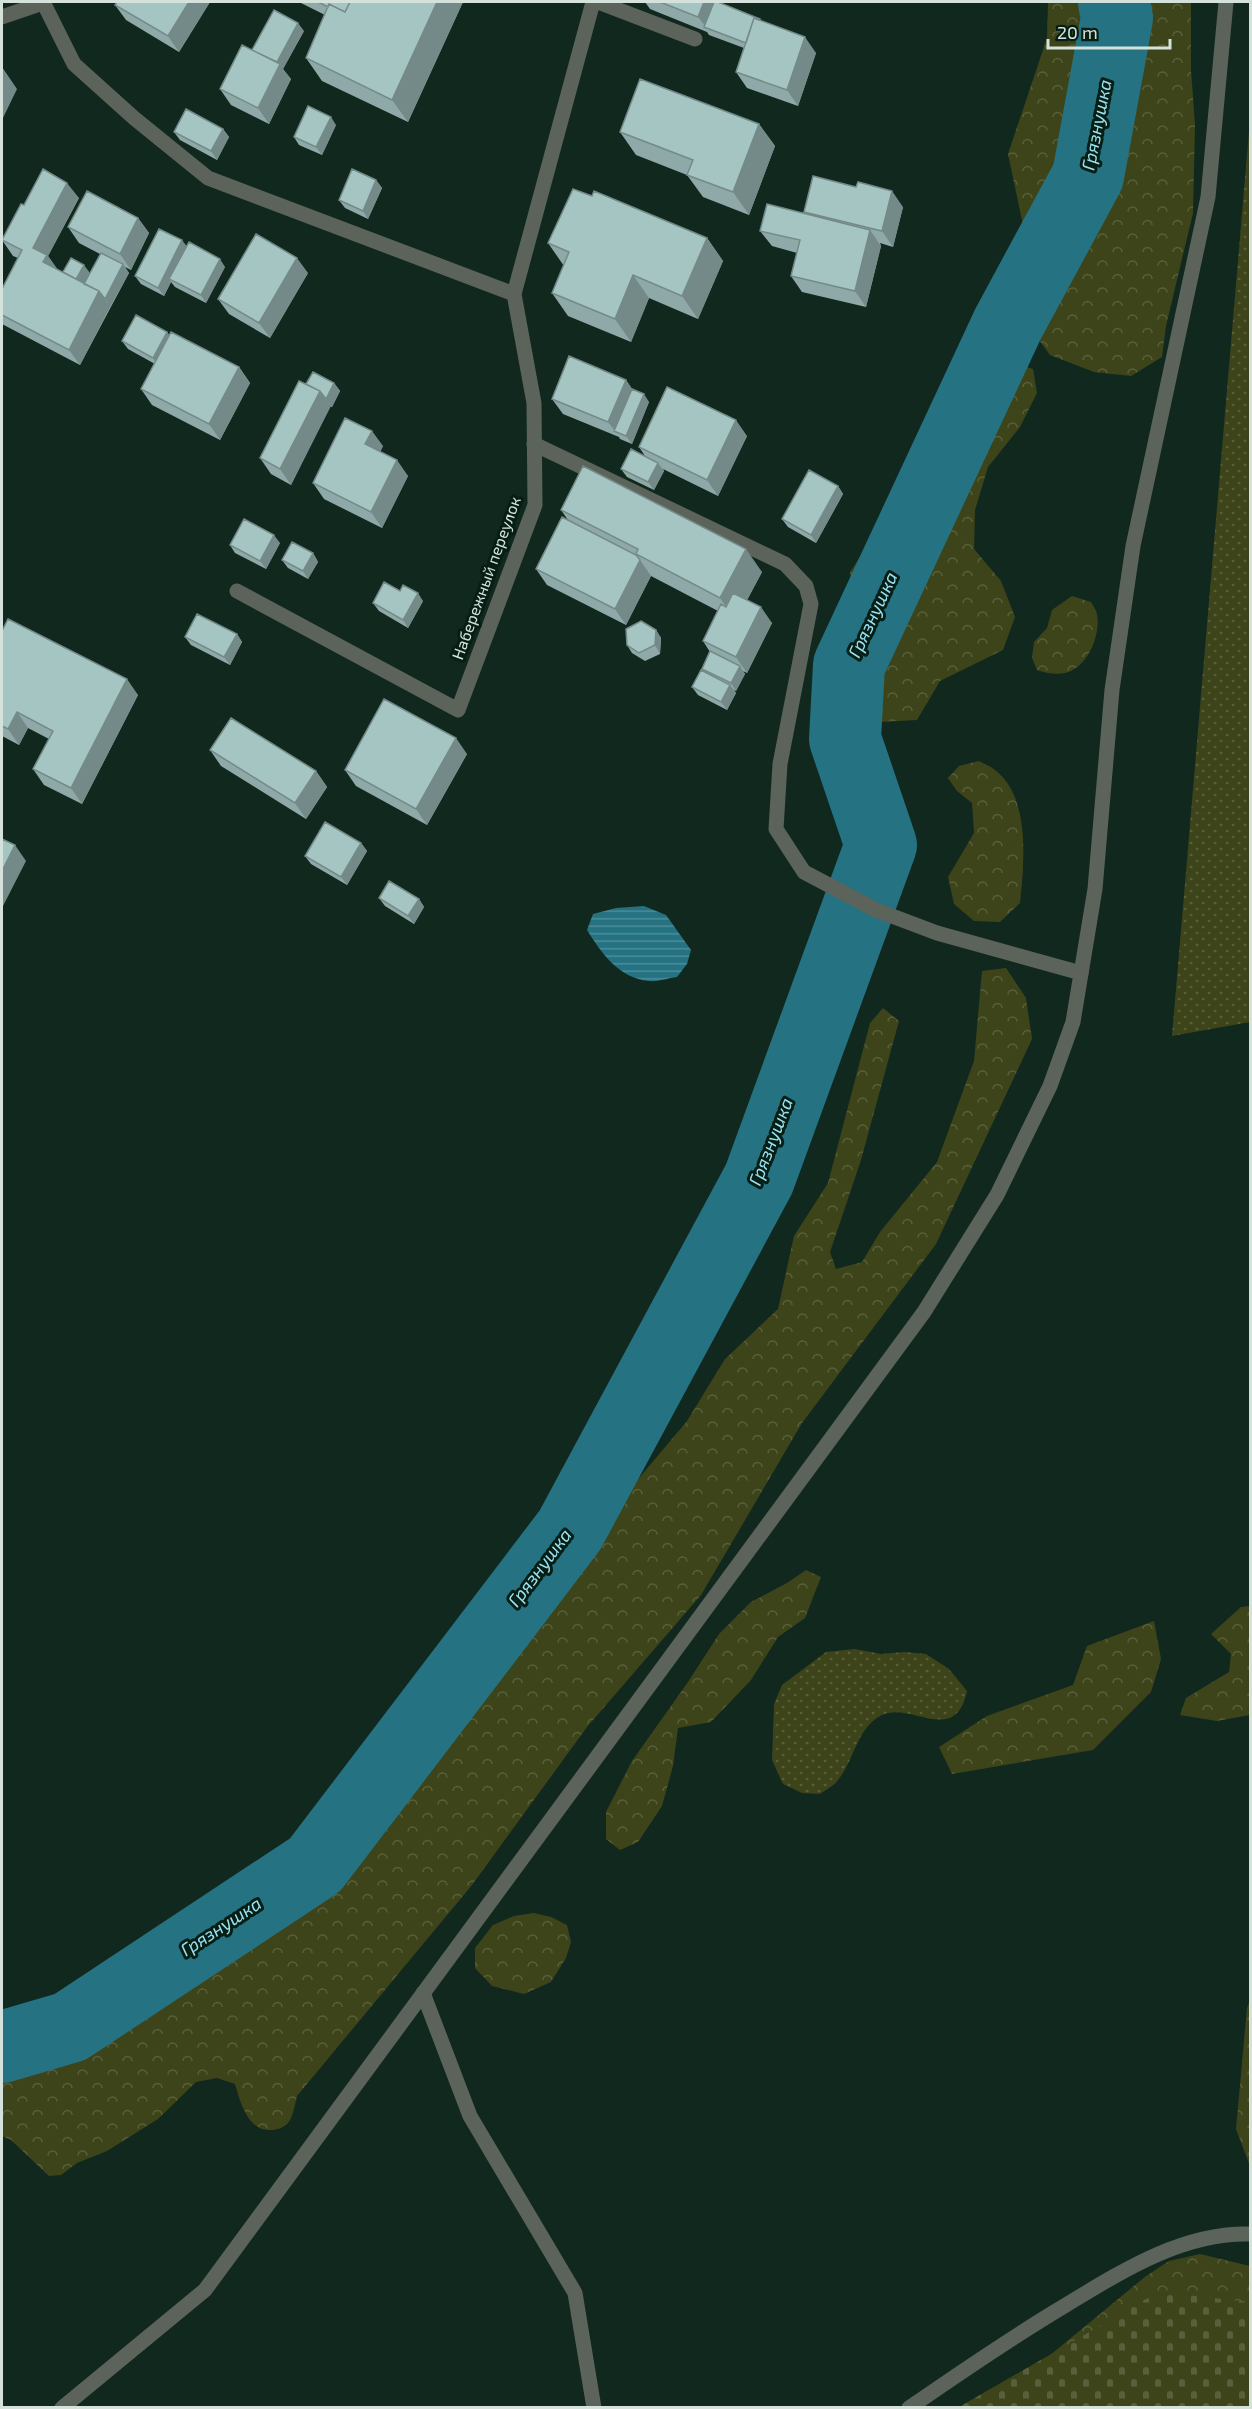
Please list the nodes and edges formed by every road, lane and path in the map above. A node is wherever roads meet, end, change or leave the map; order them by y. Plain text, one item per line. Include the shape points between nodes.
1 (43, 2) edge
2 (593, 2) edge
3 (598, 2) edge
4 (1226, 2) edge
5 (2, 17) edge
6 (695, 39) dead end
7 (514, 294) junction
8 (534, 444) junction
9 (237, 591) dead end
10 (1081, 973) junction
11 (423, 1993) junction
12 (1251, 2234) edge
13 (62, 2408) edge
14 (594, 2408) edge
15 (909, 2408) edge

1 - 5 street
1 - 7 street via 74,64 208,178
2 - 7 street, Набережный переулок
3 - 6 street
4 - 10 street via 1208,197 1133,546 1112,690 1095,889
7 - 8 street, Набережный переулок via 534,403
8 - 9 street, Набережный переулок via 535,505 458,710
8 - 10 street via 785,564 806,586 811,604 780,764 776,829 804,872 876,910 937,933
10 - 11 street via 1072,1022 1050,1086 997,1194 924,1312
11 - 13 street via 205,2290
11 - 14 street via 470,2116 575,2293
12 - 15 street via 1226,2233 1194,2240 1121,2272 997,2346

